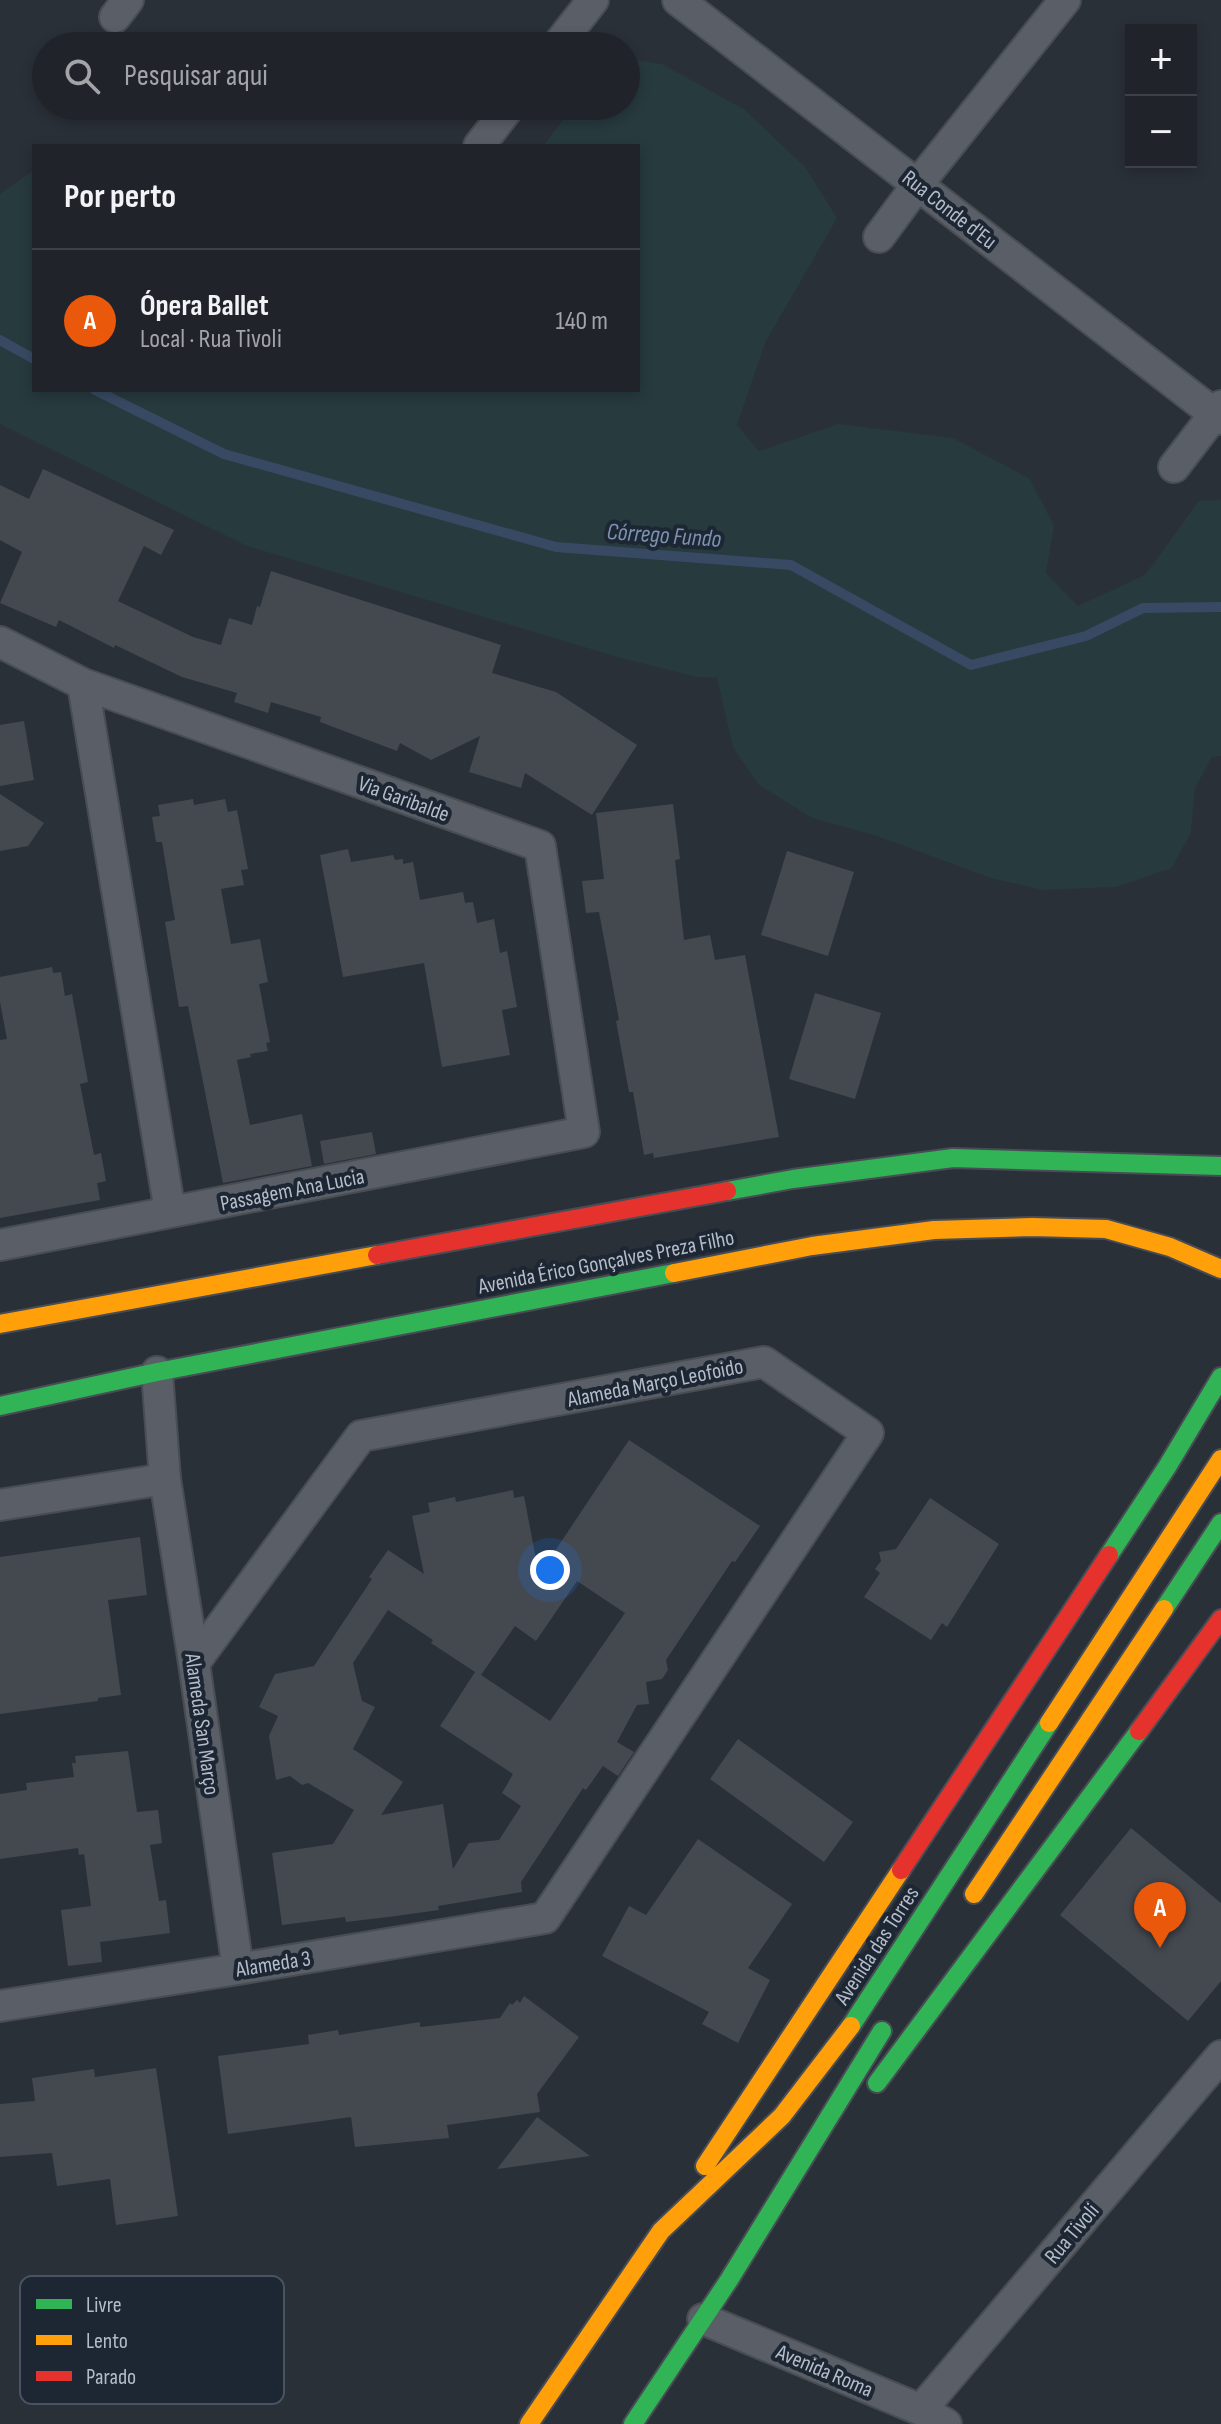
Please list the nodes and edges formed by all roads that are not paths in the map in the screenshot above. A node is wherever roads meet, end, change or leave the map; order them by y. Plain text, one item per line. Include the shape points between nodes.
1 (593, 0) edge
2 (678, 0) edge
3 (1065, 0) edge
4 (568, 32) edge
5 (499, 120) edge
6 (481, 144) edge
7 (918, 184) junction
8 (879, 237) dead end
9 (1219, 413) edge
10 (1174, 467) dead end
11 (0, 642) edge
12 (83, 684) junction
13 (584, 1132) joint
14 (1221, 1166) edge
15 (170, 1212) junction
16 (0, 1245) edge
17 (1221, 1269) edge
18 (0, 1324) edge
19 (157, 1372) junction
20 (1221, 1377) edge
21 (0, 1406) edge
22 (1221, 1459) edge
23 (165, 1479) junction
24 (0, 1505) edge
25 (1221, 1523) edge
26 (1221, 1619) edge
27 (194, 1663) junction
28 (959, 1915) dead end
29 (545, 1918) joint
30 (238, 1969) junction
31 (0, 2006) edge
32 (889, 2020) dead end
33 (1221, 2056) edge
34 (866, 2097) dead end
35 (847, 2122) dead end
36 (661, 2231) junction
37 (729, 2280) junction
38 (703, 2319) junction
39 (934, 2417) edge
40 (529, 2424) edge
41 (633, 2424) edge

1 - 4 street
2 - 7 street, Rua Conde d'Eu
3 - 7 street
5 - 6 street
7 - 8 street
7 - 9 street, Rua Conde d'Eu
9 - 10 street
11 - 12 street, Via Garibalde
12 - 13 street, Via Garibalde via 540,846
12 - 15 street
13 - 15 street, Passagem Ana Lucia
14 - 18 main road, Avenida Érico Gonçalves Preza Filho via 953,1158 909,1163 793,1179
15 - 16 street, Passagem Ana Lucia
17 - 19 main road, Avenida Érico Gonçalves Preza Filho via 1170,1247 1106,1229 934,1230 812,1246
19 - 21 main road, Avenida Érico Gonçalves Preza Filho
19 - 23 street, Alameda San Março
20 - 36 main road via 1167,1467
22 - 36 main road, Avenida das Torres via 840,2043 782,2116
23 - 24 street
23 - 27 street, Alameda San Março
25 - 28 main road
26 - 34 main road
27 - 29 street, Alameda Março Leofoido via 361,1436 764,1362 868,1433
27 - 30 street, Alameda San Março
29 - 30 street, Alameda 3
30 - 31 street, Alameda 3
32 - 37 main road
33 - 39 street, Rua Tivoli
35 - 37 main road
36 - 40 main road, Avenida das Torres
37 - 38 main road
38 - 39 street, Avenida Roma
38 - 41 main road

